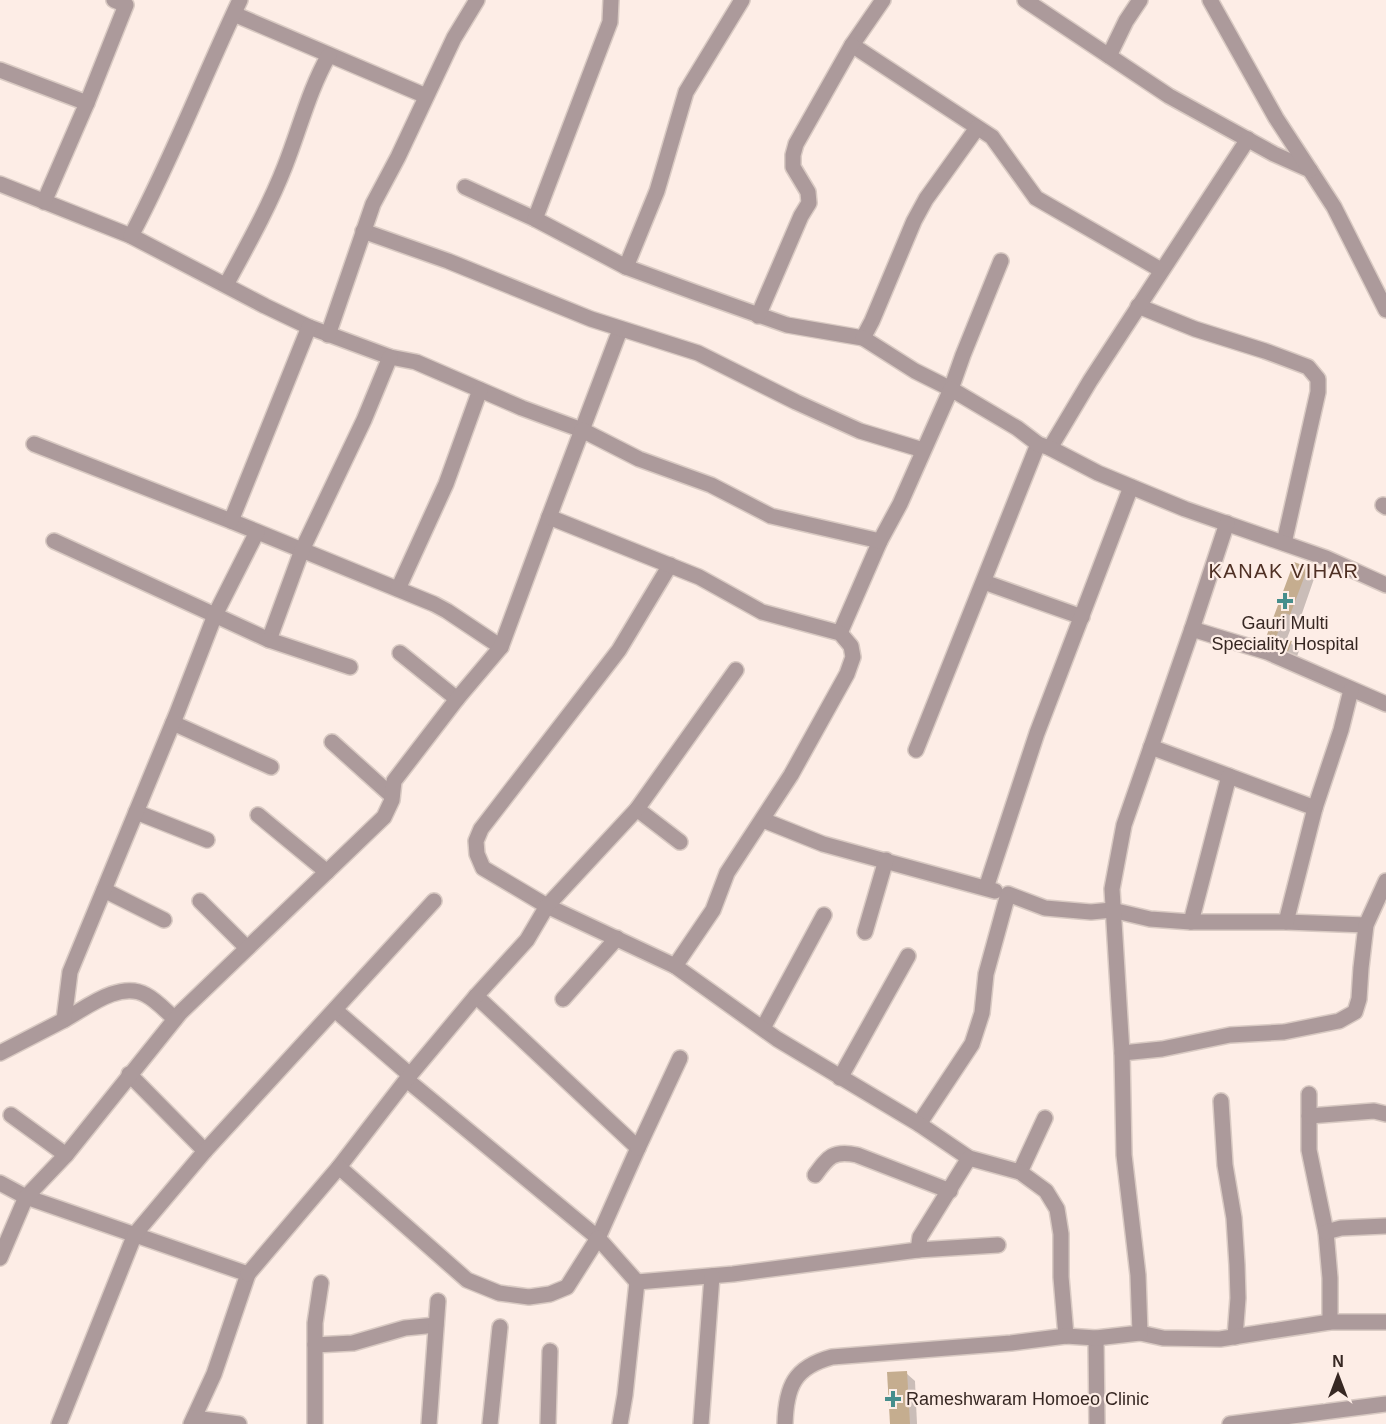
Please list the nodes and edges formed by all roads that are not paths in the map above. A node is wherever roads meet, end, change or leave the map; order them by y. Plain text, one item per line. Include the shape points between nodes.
1 (114, 0) edge
2 (477, 0) edge
3 (611, 0) edge
4 (742, 0) edge
5 (883, 0) edge
6 (1025, 0) edge
7 (1140, 0) edge
8 (1210, 0) edge
9 (237, 7) edge
10 (852, 45) junction
11 (329, 55) junction
12 (1109, 57) junction
13 (0, 70) edge
14 (426, 96) junction
15 (87, 103) junction
16 (977, 128) junction
17 (1248, 139) junction
18 (1310, 170) junction
19 (1, 187) edge
20 (465, 187) dead end
21 (44, 202) junction
22 (535, 219) junction
23 (363, 231) junction
24 (131, 236) junction
25 (1001, 261) dead end
26 (626, 267) junction
27 (1161, 270) junction
28 (226, 285) junction
29 (1138, 306) junction
30 (1386, 310) edge
31 (758, 316) junction
32 (309, 327) junction
33 (620, 330) junction
34 (328, 334) junction
35 (863, 338) junction
36 (390, 357) junction
37 (951, 389) junction
38 (480, 390) junction
39 (582, 430) junction
40 (34, 444) dead end
41 (1044, 446) junction
42 (923, 450) junction
43 (1131, 487) junction
44 (549, 517) junction
45 (231, 521) junction
46 (1227, 523) junction
47 (257, 532) junction
48 (54, 541) dead end
49 (880, 541) junction
50 (1284, 543) junction
51 (302, 550) junction
52 (670, 565) junction
53 (984, 582) junction
54 (1386, 585) edge
55 (398, 589) junction
56 (215, 615) junction
57 (1082, 617) junction
58 (1192, 629) junction
59 (840, 633) junction
60 (269, 640) junction
61 (501, 647) junction
62 (400, 653) dead end
63 (350, 667) dead end
64 (736, 670) dead end
65 (1351, 690) junction
66 (457, 699) junction
67 (1386, 704) edge
68 (173, 723) junction
69 (332, 742) dead end
70 (1151, 747) junction
71 (916, 750) dead end
72 (271, 767) dead end
73 (1229, 776) junction
74 (392, 796) junction
75 (1315, 808) junction
76 (637, 809) junction
77 (136, 812) junction
78 (258, 815) dead end
79 (763, 820) junction
80 (207, 840) dead end
81 (680, 842) dead end
82 (886, 860) junction
83 (327, 872) junction
84 (1386, 881) edge
85 (986, 888) junction
86 (104, 890) junction
87 (1008, 894) junction
88 (200, 901) dead end
89 (434, 901) dead end
90 (547, 906) junction
91 (1112, 910) junction
92 (824, 915) dead end
93 (164, 920) dead end
94 (1191, 922) junction
95 (1286, 922) junction
96 (1366, 925) junction
97 (865, 932) dead end
98 (617, 938) junction
99 (247, 948) junction
100 (908, 956) dead end
101 (675, 966) junction
102 (477, 996) junction
103 (563, 999) dead end
104 (335, 1010) junction
105 (175, 1019) junction
106 (64, 1020) junction
107 (763, 1028) junction
108 (0, 1053) edge
109 (1122, 1053) junction
110 (680, 1058) dead end
111 (129, 1074) junction
112 (840, 1077) junction
113 (409, 1078) junction
114 (1309, 1094) dead end
115 (1221, 1101) dead end
116 (1386, 1114) edge
117 (11, 1115) dead end
118 (1309, 1116) junction
119 (1045, 1118) dead end
120 (919, 1124) junction
121 (638, 1148) junction
122 (205, 1151) junction
123 (66, 1155) junction
124 (969, 1158) junction
125 (339, 1167) junction
126 (1020, 1172) junction
127 (815, 1175) dead end
128 (0, 1183) edge
129 (950, 1191) junction
130 (26, 1197) junction
131 (1386, 1226) edge
132 (1326, 1232) junction
133 (135, 1234) junction
134 (598, 1238) junction
135 (998, 1245) dead end
136 (918, 1250) junction
137 (0, 1258) edge
138 (248, 1274) junction
139 (712, 1276) junction
140 (638, 1282) junction
141 (321, 1283) dead end
142 (438, 1301) dead end
143 (1330, 1322) junction
144 (1386, 1322) edge
145 (436, 1326) junction
146 (500, 1327) dead end
147 (1140, 1333) junction
148 (1066, 1335) junction
149 (1235, 1337) junction
150 (1096, 1338) junction
151 (315, 1345) junction
152 (550, 1351) dead end
153 (1386, 1404) edge
154 (1386, 1410) edge
155 (193, 1421) edge
156 (59, 1424) edge
157 (239, 1424) edge
158 (315, 1424) edge
159 (429, 1424) edge
160 (490, 1424) edge
161 (548, 1424) edge
162 (620, 1424) edge
163 (701, 1424) edge
164 (785, 1424) edge
165 (1097, 1424) edge
166 (1230, 1424) edge

1 - 15 street via 126,5
2 - 14 street
3 - 22 street via 610,22
4 - 26 street via 687,92 657,191
5 - 10 street
6 - 12 street
7 - 12 street
8 - 18 street
9 - 11 street
9 - 24 street via 159,184
10 - 16 street
10 - 31 street via 796,144 793,167 808,192 809,203
11 - 14 street
11 - 28 street via 260,222
12 - 17 street via 1168,96
13 - 15 street
14 - 23 street
15 - 21 street
16 - 27 street via 992,137 1036,198
16 - 35 street via 926,199
17 - 18 street
17 - 27 street
18 - 30 street via 1334,207
19 - 21 street
20 - 22 street
21 - 24 street
22 - 26 street
23 - 33 street
23 - 34 street
24 - 28 street
25 - 37 street
26 - 31 street
27 - 29 street
28 - 32 street
29 - 41 street
29 - 50 street via 1308,367 1318,380
31 - 35 street
32 - 34 street
32 - 45 street
33 - 39 street
33 - 42 street via 698,353 860,431
34 - 36 street
35 - 37 street
36 - 38 street via 416,362
36 - 51 street
37 - 41 street
37 - 42 street
38 - 39 street
38 - 55 street via 446,484
39 - 44 street
39 - 49 street via 639,459 711,484 771,516
40 - 45 street
41 - 43 street
41 - 53 street
42 - 49 street
43 - 46 street
43 - 57 street
44 - 52 street
44 - 61 street
45 - 47 street
46 - 50 street
46 - 58 street
47 - 51 street
47 - 56 street
48 - 56 street
49 - 59 street
50 - 54 street
51 - 55 street
51 - 60 street
52 - 59 street via 762,612
52 - 90 street via 619,650 481,829 476,841 483,868
53 - 57 street
53 - 71 street
55 - 61 street via 447,611
56 - 60 street
56 - 68 street
57 - 85 street via 1037,733
58 - 65 street via 1267,652
58 - 70 street
59 - 79 street via 851,646 853,657 847,674
60 - 63 street
61 - 66 street
62 - 66 street
64 - 76 street
65 - 67 street
65 - 75 street
66 - 74 street via 394,781
68 - 72 street
68 - 77 street
69 - 74 street
70 - 73 street
70 - 91 street via 1124,825
73 - 75 street
73 - 94 street
74 - 83 street via 384,817
75 - 95 street
76 - 81 street
76 - 90 street
77 - 80 street
77 - 86 street
78 - 83 street
79 - 82 street via 823,844
79 - 101 street via 727,873 713,910
82 - 85 street
82 - 97 street
83 - 99 street
84 - 96 street
85 - 87 street
86 - 93 street
86 - 106 street via 70,972
87 - 91 street via 1045,908
87 - 120 street via 972,1044
88 - 99 street
89 - 104 street
90 - 98 street
90 - 102 street via 527,940
91 - 94 street via 1150,919
91 - 109 street
92 - 107 street
94 - 95 street
95 - 96 street
96 - 109 street via 1359,999 1354,1012 1340,1021
98 - 101 street
98 - 103 street
99 - 105 street
100 - 112 street
101 - 107 street
102 - 113 street
102 - 121 street
104 - 113 street
104 - 122 street
105 - 106 street via 145,994 131,991 115,992
105 - 111 street
106 - 108 street
107 - 112 street
109 - 147 street via 1124,1155 1138,1275
110 - 121 street
111 - 122 street
111 - 123 street
112 - 120 street
113 - 125 street
113 - 134 street
114 - 118 street
115 - 149 street via 1237,1265
116 - 118 street via 1374,1111
117 - 123 street
118 - 132 street via 1309,1150
119 - 126 street
120 - 124 street
121 - 134 street
122 - 133 street
123 - 130 street
124 - 126 street
124 - 129 street
125 - 134 street via 467,1280 499,1293 529,1297 567,1287
125 - 138 street
126 - 148 street via 1046,1191 1057,1209
127 - 129 street via 826,1159 845,1152
128 - 130 street
129 - 136 street via 920,1237
130 - 133 street
130 - 137 street
131 - 132 street
132 - 143 street
133 - 138 street
133 - 156 street
134 - 140 street
135 - 136 street
136 - 139 street
138 - 155 street via 214,1374
139 - 140 street
139 - 163 street
140 - 162 street
141 - 151 street
142 - 145 street
143 - 144 street
143 - 149 street
145 - 151 street via 405,1328 353,1343
145 - 159 street
146 - 160 street
147 - 149 street via 1163,1338
147 - 150 street
148 - 150 street
148 - 164 street via 815,1361 799,1374 786,1398
150 - 165 street
151 - 158 street
152 - 161 street
153 - 154 street
153 - 166 street
155 - 157 street

